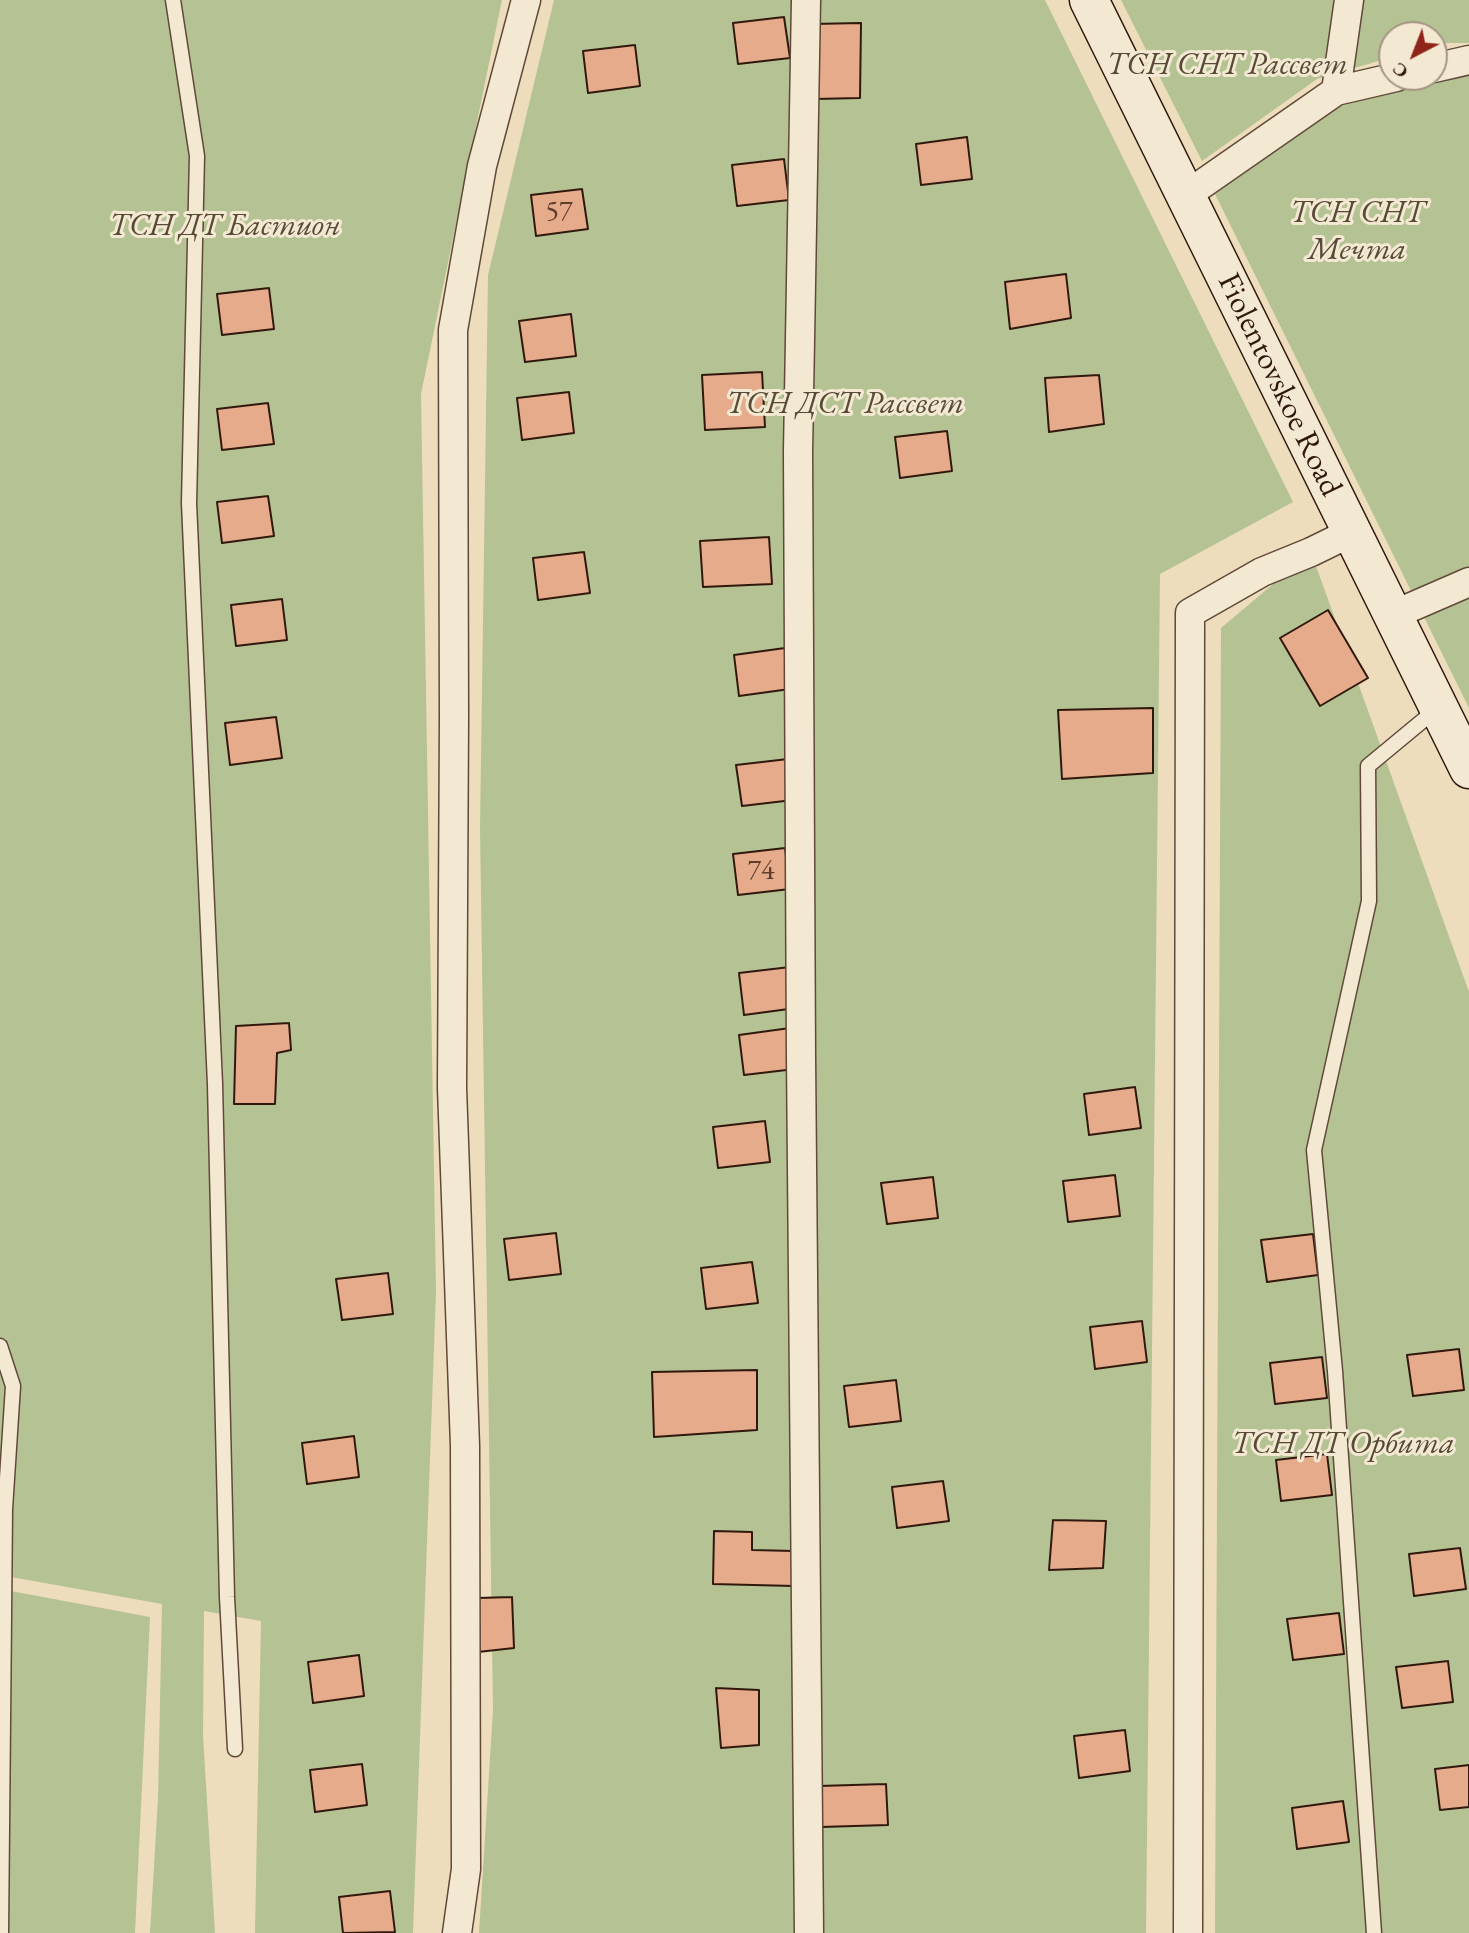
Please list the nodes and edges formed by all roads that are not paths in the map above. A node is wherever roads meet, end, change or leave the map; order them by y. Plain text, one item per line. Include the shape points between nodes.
1 (173, 0) edge
2 (526, 0) edge
3 (806, 0) edge
4 (1089, 0) edge
5 (1349, 0) edge
6 (1469, 60) edge
7 (1448, 65) edge
8 (1378, 81) edge
9 (1336, 91) junction
10 (1185, 196) junction
11 (1352, 532) junction
12 (1469, 582) edge
13 (1393, 615) junction
14 (1439, 707) junction
15 (1469, 769) edge
16 (0, 1346) edge
17 (235, 1749) dead end
18 (1, 1933) edge
19 (457, 1933) edge
20 (809, 1933) edge
21 (1188, 1933) edge
22 (1374, 1933) edge

1 - 17 lane via 197,156 189,503 215,1084
2 - 19 street via 482,166 453,330 452,1088 465,1446 466,1842
3 - 20 street via 798,453
4 - 10 main road, Fiolentovskoe Road
5 - 9 street
6 - 7 street
8 - 9 street
9 - 10 street
10 - 11 main road, Fiolentovskoe Road
11 - 13 main road, Fiolentovskoe Road
11 - 21 street via 1262,572 1190,613
12 - 13 street
13 - 14 main road, Fiolentovskoe Road
14 - 15 main road, Fiolentovskoe Road
14 - 22 lane via 1368,766 1369,901 1314,1150 1336,1384
16 - 18 lane via 13,1386 5,1509

